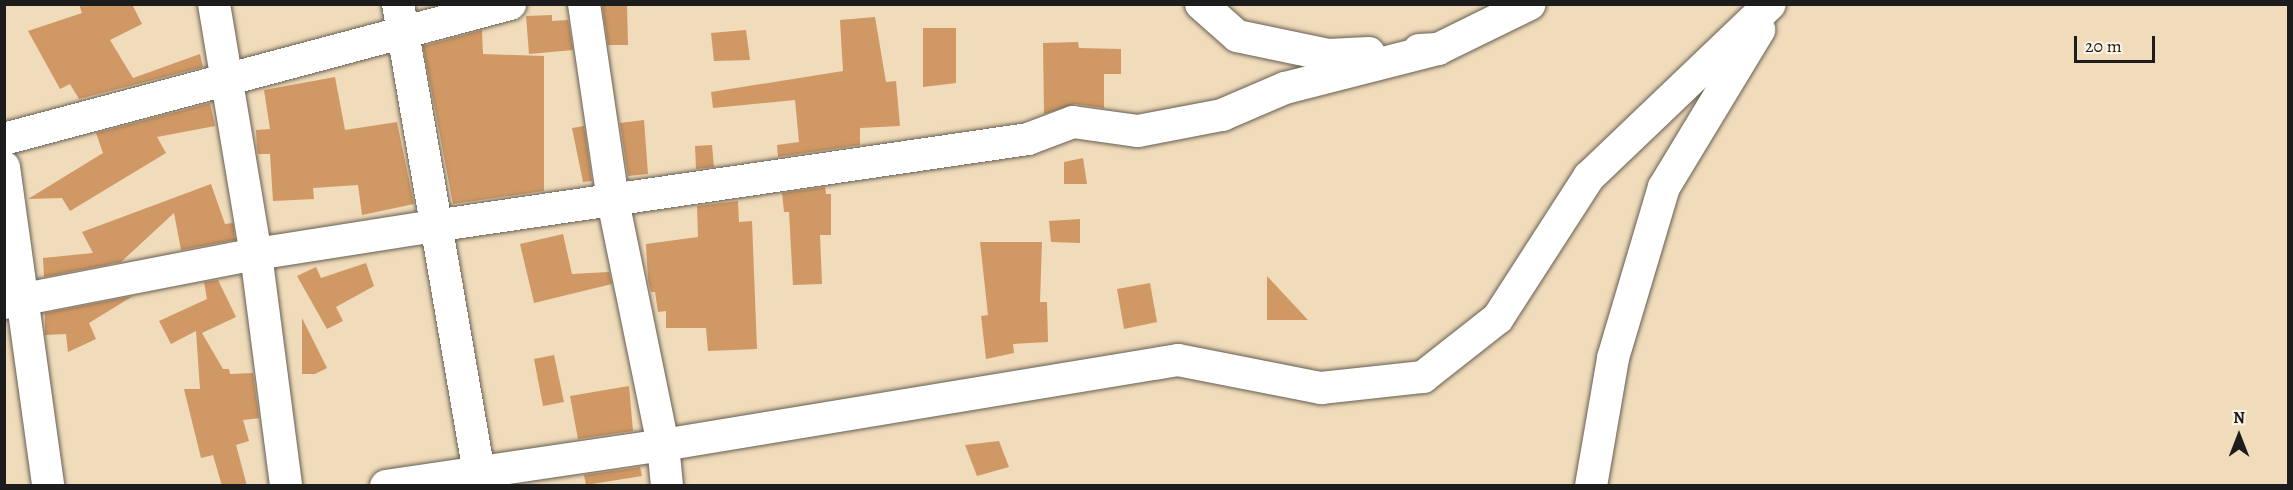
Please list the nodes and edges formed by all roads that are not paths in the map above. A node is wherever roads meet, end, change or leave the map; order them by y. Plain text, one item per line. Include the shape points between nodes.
1 (214, 4) edge
2 (510, 4) edge
3 (584, 4) edge
4 (1201, 4) edge
5 (1530, 4) edge
6 (1772, 4) edge
7 (400, 18) edge
8 (1438, 49) junction
9 (225, 79) junction
10 (4, 139) edge
11 (4, 167) edge
12 (613, 201) junction
13 (434, 226) junction
14 (256, 254) junction
15 (13, 301) edge
16 (663, 445) junction
17 (480, 478) edge
18 (48, 486) edge
19 (286, 486) edge
20 (386, 486) edge
21 (668, 486) edge
22 (1592, 486) edge

1 - 9 street
2 - 7 street
3 - 12 street
4 - 8 street via 1237,36 1328,56
5 - 8 street
6 - 16 street via 1588,177 1498,318 1423,377 1321,388 1178,360
6 - 22 street via 1664,187 1613,358
7 - 9 street
7 - 13 street
8 - 12 street via 1285,88 1222,115 1138,131 1073,122 1028,139
9 - 10 street
9 - 14 street
11 - 15 street
12 - 13 street
12 - 16 street
13 - 14 street
13 - 17 street
14 - 15 street
14 - 19 street
15 - 18 street
16 - 17 street
16 - 21 street
17 - 20 street

